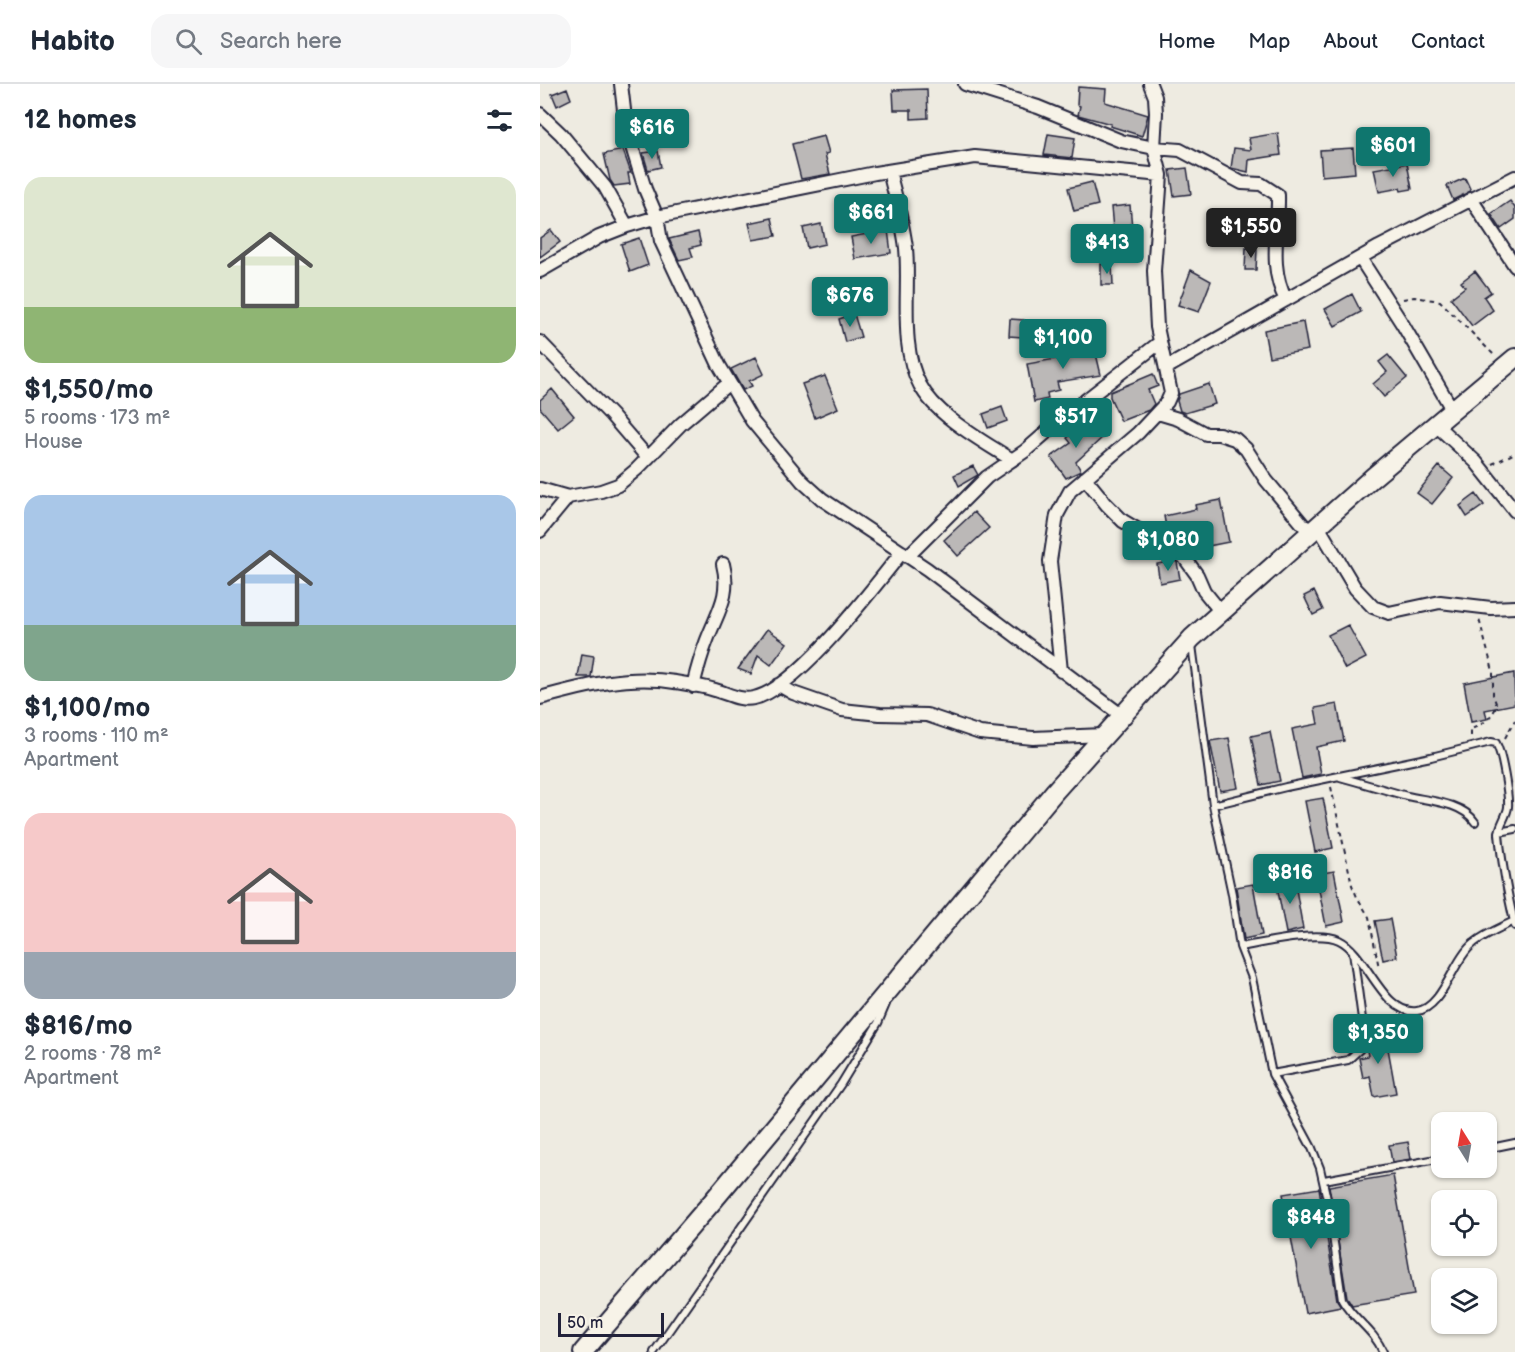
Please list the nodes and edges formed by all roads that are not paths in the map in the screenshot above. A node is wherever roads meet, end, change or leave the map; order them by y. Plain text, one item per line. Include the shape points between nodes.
1 (621, 84) edge
2 (964, 84) edge
3 (1150, 84) edge
4 (540, 114) edge
5 (1154, 148) junction
6 (889, 171) junction
7 (1161, 175) junction
8 (1515, 177) edge
9 (1471, 199) junction
10 (657, 217) junction
11 (627, 226) junction
12 (1360, 258) junction
13 (1515, 266) edge
14 (540, 271) edge
15 (1286, 300) junction
16 (540, 342) edge
17 (1159, 344) junction
18 (1510, 362) edge
19 (1166, 368) junction
20 (729, 383) junction
21 (1453, 411) junction
22 (1158, 413) junction
23 (1436, 425) junction
24 (648, 458) junction
25 (1012, 460) junction
26 (1085, 478) junction
27 (540, 489) edge
28 (568, 497) junction
29 (1515, 512) edge
30 (1314, 529) junction
31 (540, 531) edge
32 (905, 554) junction
33 (723, 564) dead end
34 (1515, 607) edge
35 (1221, 612) junction
36 (1192, 638) junction
37 (1061, 671) junction
38 (779, 685) junction
39 (693, 686) junction
40 (540, 698) edge
41 (1121, 715) junction
42 (1104, 735) junction
43 (1336, 776) junction
44 (1213, 806) junction
45 (1475, 822) dead end
46 (1515, 829) edge
47 (1499, 832) junction
48 (1514, 924) edge
49 (1240, 947) junction
50 (1353, 951) junction
51 (892, 987) junction
52 (1272, 1074) junction
53 (1515, 1143) edge
54 (1497, 1147) edge
55 (1431, 1160) edge
56 (1324, 1180) junction
57 (584, 1352) edge
58 (654, 1352) edge
59 (1383, 1352) edge

1 - 10 street via 633,154
2 - 5 street via 1038,107 1121,141
3 - 5 street via 1155,105
4 - 11 street via 605,187
5 - 7 street
5 - 15 street via 1180,150 1242,183 1261,184 1278,195 1275,266
6 - 7 street via 975,157
6 - 10 street
6 - 25 street via 906,247 908,338 920,386 960,428
7 - 17 street via 1154,271
8 - 9 street
9 - 12 street
9 - 13 street
10 - 11 street
10 - 20 street via 661,241
11 - 14 street via 599,237
12 - 15 street
12 - 21 street
15 - 19 street
16 - 24 street
17 - 19 street
17 - 25 street
18 - 21 street
19 - 22 street via 1171,393
20 - 24 street
20 - 32 street via 752,421 802,481 822,500
21 - 23 street
22 - 26 street
22 - 30 street via 1206,434 1235,439 1266,480
23 - 29 street via 1481,469
23 - 30 street
24 - 28 street via 618,485
25 - 32 street via 987,477
26 - 35 street via 1124,521 1184,557
26 - 37 street via 1070,491 1057,515 1050,561
27 - 28 street
28 - 31 street
30 - 34 street via 1373,607 1389,613 1440,602
30 - 35 street
32 - 37 street
32 - 38 street via 830,640
33 - 39 street via 727,579 724,600
35 - 36 street
36 - 41 street
36 - 44 lane
37 - 41 street
38 - 39 street via 755,698 738,699
38 - 42 street via 842,710 927,715 980,733 1033,738
39 - 40 street via 673,681 624,680 590,684
41 - 42 street
42 - 51 street
43 - 44 lane
43 - 45 lane via 1438,802 1467,813
43 - 47 lane via 1496,743 1500,748 1508,808
44 - 49 lane
46 - 47 lane
47 - 48 lane
48 - 50 lane via 1473,943 1433,1004 1417,1011 1402,1009 1391,1002
49 - 50 lane via 1304,937 1339,940
49 - 52 lane via 1252,978
50 - 52 lane via 1362,1019 1360,1049 1348,1060
51 - 57 street
51 - 58 lane via 878,1023 841,1084
52 - 56 lane via 1312,1148
53 - 54 lane
55 - 56 lane
56 - 59 lane via 1342,1299 1377,1339

